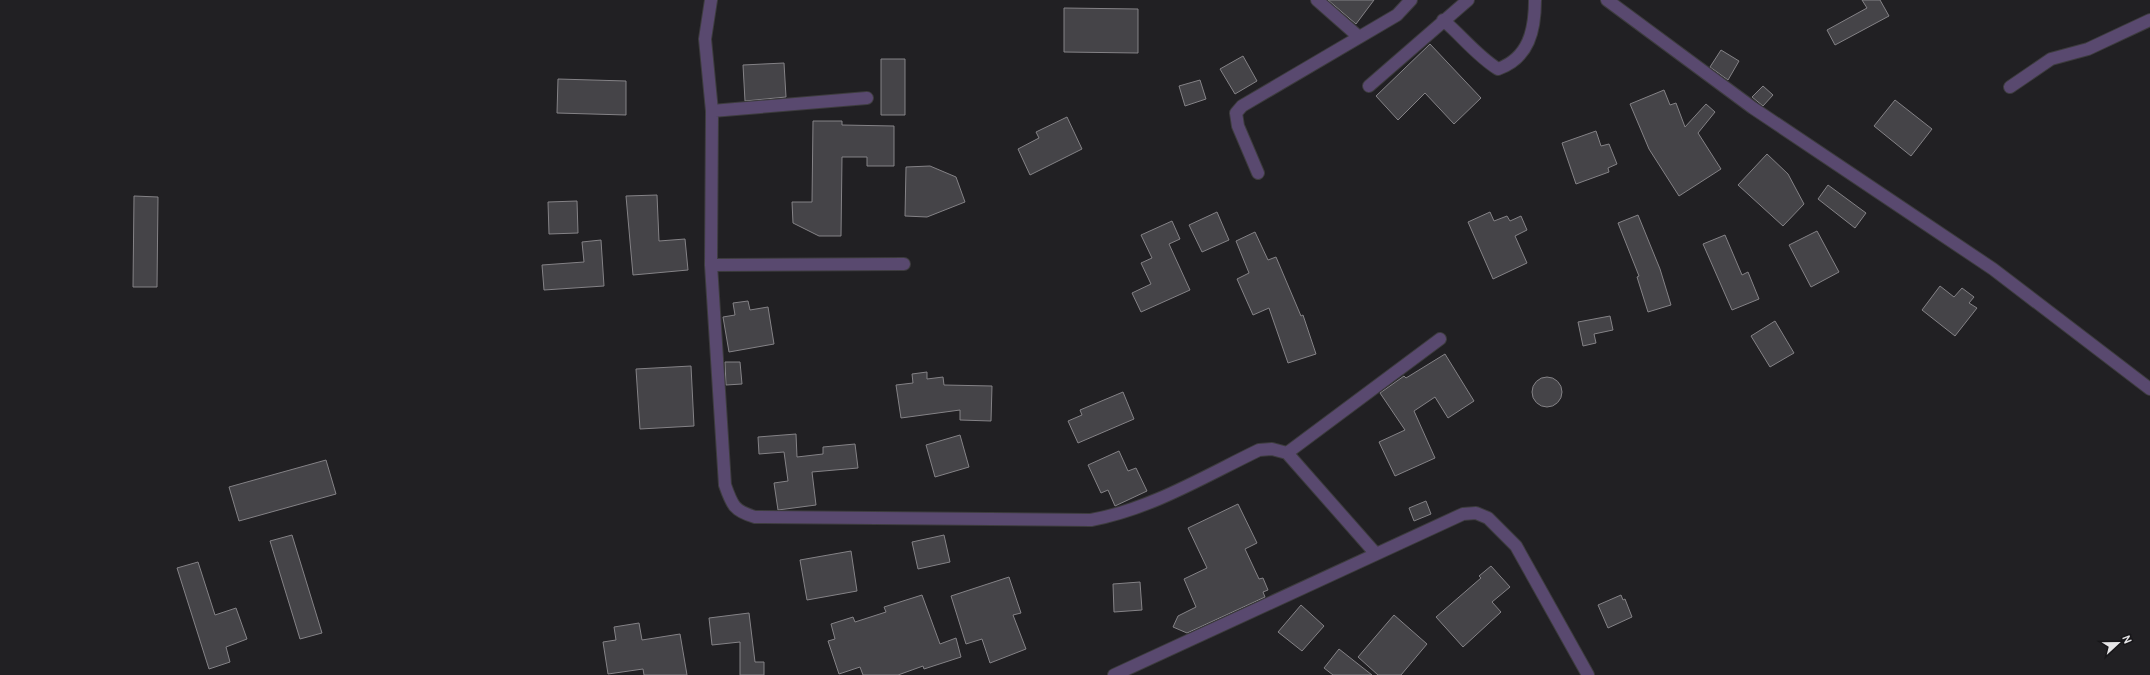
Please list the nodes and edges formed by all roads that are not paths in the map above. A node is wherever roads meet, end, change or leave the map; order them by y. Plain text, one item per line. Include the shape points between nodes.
1 (711, 0) edge
2 (1317, 0) edge
3 (1411, 0) edge
4 (1468, 0) edge
5 (1535, 0) edge
6 (1607, 0) edge
7 (1615, 4) edge
8 (1443, 20) junction
9 (2150, 20) edge
10 (1360, 37) junction
11 (1369, 86) dead end
12 (2010, 87) dead end
13 (867, 98) dead end
14 (712, 111) junction
15 (1258, 173) dead end
16 (711, 264) junction
17 (904, 264) dead end
18 (1440, 339) dead end
19 (2150, 389) edge
20 (1287, 453) junction
21 (1376, 554) junction
22 (1114, 675) edge
23 (1588, 675) edge

1 - 14 street via 705,39
2 - 10 street
3 - 10 street via 1397,15
4 - 8 street
5 - 8 street via 1535,21 1526,48 1511,64 1498,69 1485,61
6 - 7 street
7 - 19 street via 1753,108 1992,269
8 - 11 street
9 - 12 street via 2088,49 2052,59
10 - 15 street via 1242,106 1236,113 1238,126
13 - 14 street
14 - 16 street
16 - 17 street
16 - 20 street via 725,485 730,499 740,512 755,517 1091,520 1143,506 1259,450 1272,449
18 - 20 street
20 - 21 street
21 - 22 street
21 - 23 street via 1463,514 1476,513 1488,518 1516,546

